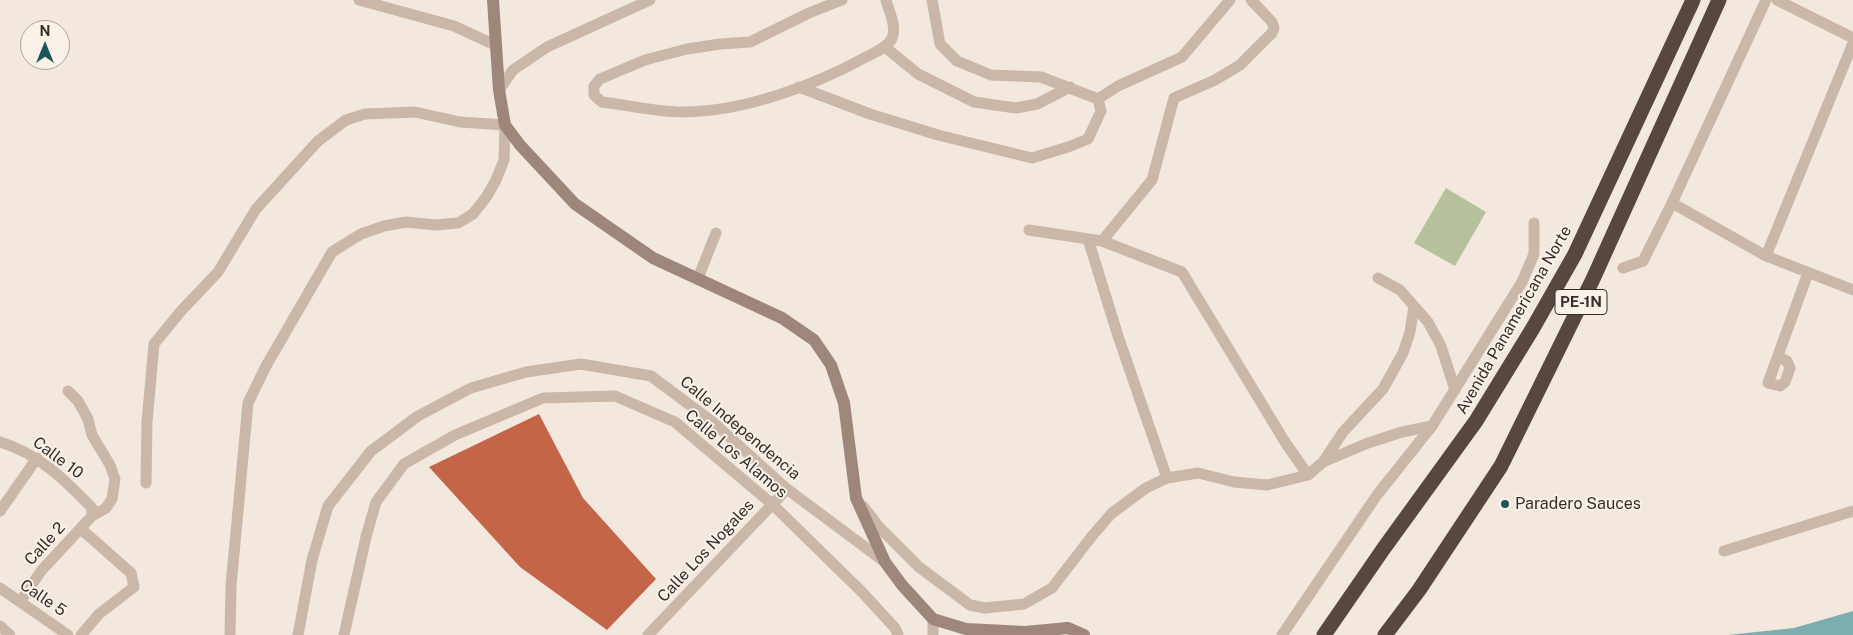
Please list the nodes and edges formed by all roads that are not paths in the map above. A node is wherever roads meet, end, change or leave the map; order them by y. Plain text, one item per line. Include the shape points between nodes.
1 (359, 0) edge
2 (493, 0) edge
3 (650, 0) edge
4 (842, 0) edge
5 (886, 0) edge
6 (932, 0) edge
7 (1230, 0) edge
8 (1252, 0) edge
9 (1693, 0) edge
10 (1718, 0) edge
11 (1766, 0) edge
12 (1777, 0) edge
13 (1853, 38) edge
14 (1853, 43) edge
15 (496, 45) junction
16 (884, 47) junction
17 (800, 87) junction
18 (1070, 87) junction
19 (499, 90) junction
20 (1098, 99) junction
21 (505, 125) junction
22 (1672, 203) junction
23 (1534, 223) dead end
24 (1029, 230) dead end
25 (716, 233) dead end
26 (1088, 239) junction
27 (1102, 241) junction
28 (1766, 256) junction
29 (1623, 268) dead end
30 (1808, 273) junction
31 (698, 278) junction
32 (1378, 278) dead end
33 (1853, 290) edge
34 (1414, 306) junction
35 (1778, 357) dead end
36 (1455, 390) junction
37 (68, 391) dead end
38 (1432, 426) junction
39 (0, 442) edge
40 (36, 458) junction
41 (1323, 462) junction
42 (1308, 475) junction
43 (1166, 478) junction
44 (146, 483) dead end
45 (787, 489) junction
46 (856, 498) junction
47 (772, 504) junction
48 (0, 511) edge
49 (1853, 511) edge
50 (92, 512) junction
51 (81, 529) junction
52 (1724, 551) dead end
53 (885, 562) junction
54 (0, 588) edge
55 (20, 602) junction
56 (933, 619) junction
57 (0, 626) edge
58 (10, 635) edge
59 (68, 635) edge
60 (81, 635) edge
61 (230, 635) edge
62 (298, 635) edge
63 (344, 635) edge
64 (648, 635) edge
65 (898, 635) edge
66 (933, 635) edge
67 (1084, 635) edge
68 (1282, 635) edge
69 (1324, 635) edge
70 (1385, 635) edge

1 - 15 street via 454,26
2 - 15 street
3 - 19 street via 547,47 513,70
4 - 17 street via 809,12 750,42 686,49 645,60 600,79 594,86 594,95 602,102 683,112 728,108
5 - 16 street via 894,30 892,40
6 - 18 street via 940,44 957,61 991,75 1042,77
7 - 20 street via 1182,57 1118,86
8 - 27 street via 1272,22 1272,33 1240,65 1174,98 1152,180
9 - 69 highway, Avenida Panamericana Norte / PE-1N via 1575,254 1533,328 1476,421
10 - 70 highway, PE-1N via 1593,279 1501,466 1419,590
11 - 22 street
12 - 13 street
14 - 28 street
15 - 19 street
16 - 17 street via 841,71
16 - 18 street via 918,74 974,102 1016,108 1036,104
17 - 20 street via 870,114 938,135 1032,158 1088,139 1101,111
18 - 20 street
19 - 21 street
21 - 31 street via 575,204 653,258
21 - 44 street via 460,122 415,112 365,114 346,120 318,141 256,209 218,272 154,344 147,422
21 - 61 street via 504,160 487,196 472,214 458,223 436,226 406,222 384,226 360,234 332,252 266,366 248,403 231,586
22 - 28 street
22 - 29 street via 1643,261
23 - 36 street via 1534,254 1522,282
24 - 26 street
25 - 31 street
26 - 27 street
26 - 43 street
27 - 42 street via 1182,272
28 - 30 street
30 - 33 street
30 - 35 street
31 - 46 street via 782,318 814,340 831,365 844,403
32 - 34 street via 1400,290
34 - 36 street via 1428,322 1441,346
34 - 41 street via 1403,353 1383,389 1343,432
36 - 38 street
37 - 50 street, Calle 2 via 88,419 92,435 115,479 112,499 106,508
38 - 41 street via 1368,442
38 - 68 street via 1377,495
39 - 40 street, Calle 10
40 - 48 street
40 - 50 street, Calle 10 via 65,480
41 - 42 street
42 - 43 street via 1267,485 1234,482 1198,473
43 - 46 street via 1112,513 1052,588 1024,604 985,608 970,605 919,567 880,528
45 - 47 street, Calle Los Nogales
45 - 53 street, Calle Independencia
45 - 62 street, Calle Independencia via 714,423 651,376 581,364 526,372 471,388 418,416 371,451 328,506 312,560
46 - 53 street
47 - 63 street, Calle Los Alamos via 675,422 615,396 543,398 455,435 404,464 376,502
47 - 64 street, Calle Los Nogales
47 - 65 street, Calle Los Alamos via 862,592
49 - 52 street
50 - 51 street, Calle 2
51 - 55 street, Calle 2 via 40,571
51 - 60 street via 131,573 134,587 99,614
53 - 56 street, Calle Independencia
54 - 55 street, Calle 5
55 - 59 street, Calle 5
56 - 66 street
56 - 67 street via 966,629 1025,632 1068,628
57 - 58 street

